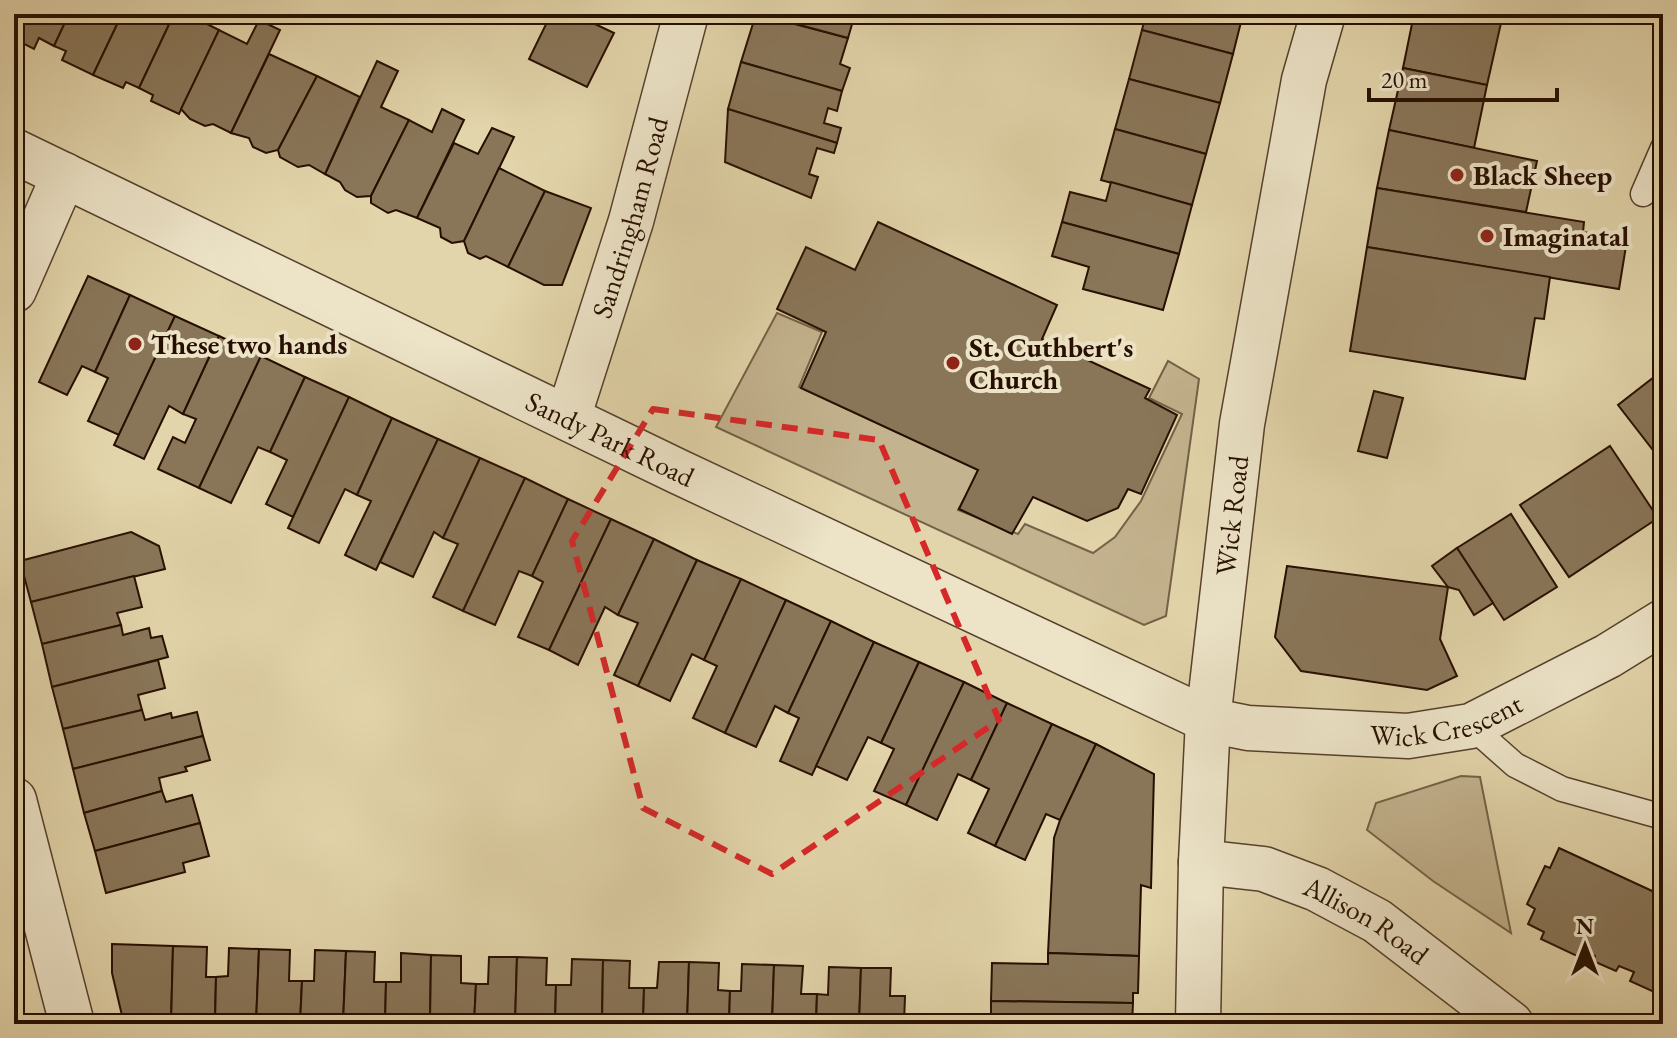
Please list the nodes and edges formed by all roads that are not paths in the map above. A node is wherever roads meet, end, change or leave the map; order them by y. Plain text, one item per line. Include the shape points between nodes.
1 (686, 14) edge
2 (1323, 14) edge
3 (1663, 148) edge
4 (14, 151) edge
5 (64, 175) junction
6 (1643, 194) dead end
7 (14, 290) edge
8 (568, 418) junction
9 (1663, 622) edge
10 (1208, 720) junction
11 (1471, 726) junction
12 (14, 800) edge
13 (1663, 817) edge
14 (1201, 862) junction
15 (72, 1024) edge
16 (1198, 1024) edge
17 (1511, 1024) edge

1 - 8 street, Sandringham Road via 631,221
2 - 10 street, Wick Road via 1304,80 1242,424
3 - 6 lane
4 - 5 street, Sandy Park Road
5 - 7 street
5 - 8 street, Sandy Park Road
8 - 10 street, Sandy Park Road
9 - 11 street, Wick Crescent
10 - 11 street, Wick Crescent via 1248,728 1408,736
10 - 14 street, Wick Road
11 - 13 lane via 1515,765 1562,789
12 - 15 street
14 - 16 street, Wick Road
14 - 17 street, Allison Road via 1264,869 1317,889 1377,921

